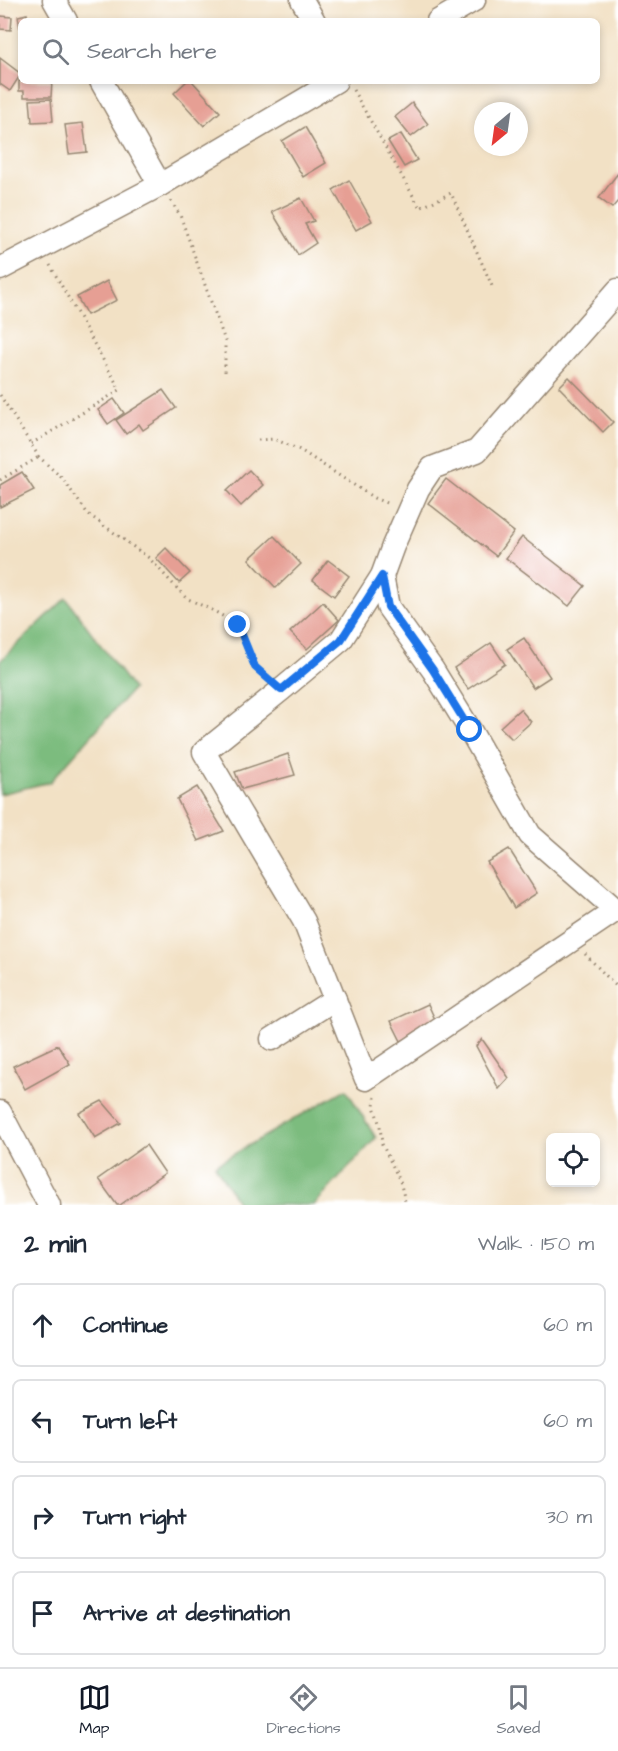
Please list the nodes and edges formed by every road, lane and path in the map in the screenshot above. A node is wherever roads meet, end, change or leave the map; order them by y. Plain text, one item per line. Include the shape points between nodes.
1 (54, 0) edge
2 (302, 0) edge
3 (474, 0) edge
4 (64, 18) edge
5 (312, 18) edge
6 (443, 18) edge
7 (103, 84) edge
8 (331, 84) edge
9 (350, 84) edge
10 (160, 185) junction
11 (41, 248) junction
12 (0, 269) edge
13 (492, 286) dead end
14 (618, 290) edge
15 (225, 372) dead end
16 (0, 395) edge
17 (258, 440) dead end
18 (31, 444) junction
19 (39, 457) junction
20 (0, 480) edge
21 (408, 510) junction
22 (382, 576) junction
23 (281, 690) junction
24 (617, 909) edge
25 (571, 940) junction
26 (618, 988) edge
27 (335, 999) junction
28 (272, 1039) dead end
29 (381, 1069) junction
30 (0, 1112) edge
31 (49, 1205) edge
32 (406, 1205) edge

1 - 4 street
2 - 5 street
3 - 6 street
7 - 10 street
8 - 10 street
9 - 13 path via 420,208 451,193
10 - 11 street
10 - 15 path via 180,216 225,341
11 - 12 street
11 - 18 path via 120,390
14 - 21 street via 477,451 432,468
16 - 18 path
17 - 21 path via 274,439 300,450 374,498
18 - 19 path
19 - 20 path
19 - 23 path via 62,478 88,514 149,558 186,598 238,625 255,667
21 - 22 street
22 - 23 street via 341,640
22 - 24 street via 388,607 433,670 530,836
23 - 27 street via 204,752 304,921
24 - 25 street
25 - 26 path
25 - 29 street
27 - 28 street
27 - 29 street via 366,1078
29 - 32 path via 374,1106 382,1144 400,1181
30 - 31 street

